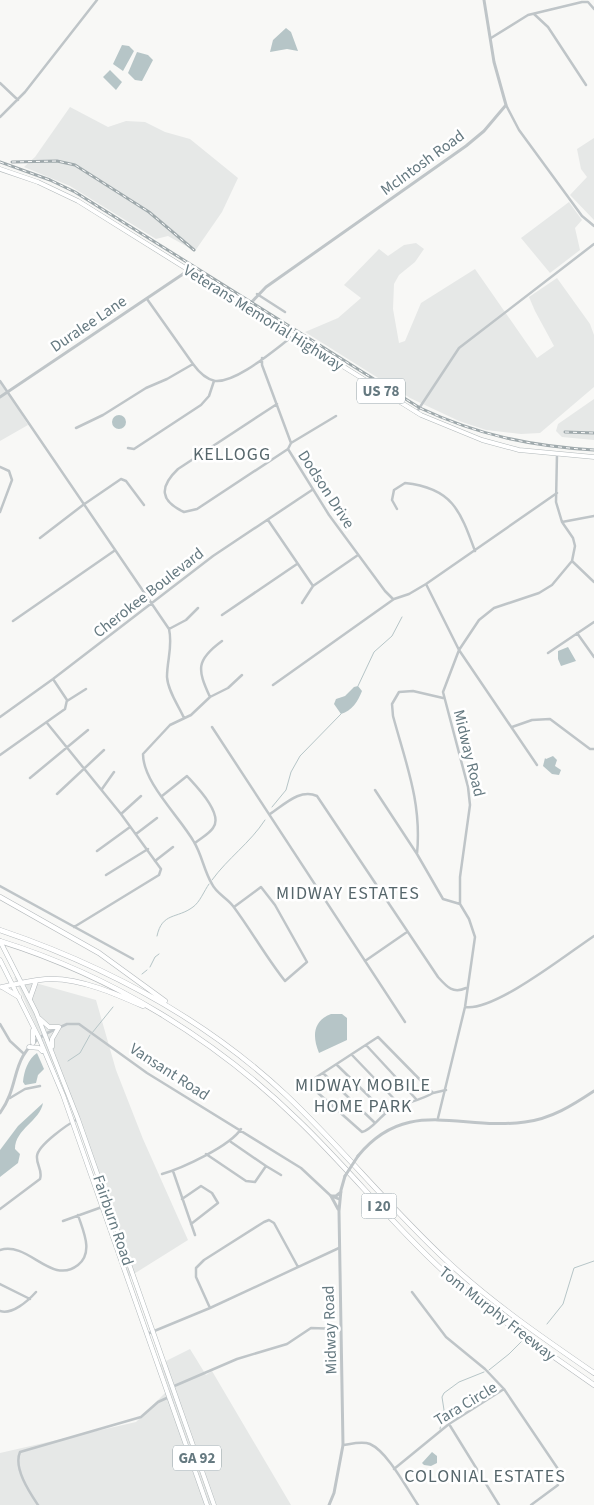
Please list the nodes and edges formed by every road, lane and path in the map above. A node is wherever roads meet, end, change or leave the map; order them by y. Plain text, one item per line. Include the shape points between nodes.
1 (97, 0) edge
2 (484, 0) edge
3 (594, 9) edge
4 (533, 14) junction
5 (491, 38) junction
6 (0, 82) edge
7 (586, 85) dead end
8 (18, 100) junction
9 (506, 105) junction
10 (0, 117) edge
11 (0, 169) edge
12 (594, 226) edge
13 (594, 244) edge
14 (189, 270) junction
15 (257, 294) junction
16 (147, 299) junction
17 (247, 307) junction
18 (285, 312) dead end
19 (293, 336) junction
20 (262, 358) junction
21 (193, 364) junction
22 (0, 381) edge
23 (214, 381) junction
24 (8, 392) junction
25 (0, 397) edge
26 (277, 404) junction
27 (416, 413) junction
28 (336, 416) dead end
29 (76, 428) dead end
30 (291, 443) junction
31 (128, 448) dead end
32 (288, 449) junction
33 (557, 454) junction
34 (594, 457) edge
35 (0, 467) edge
36 (312, 490) junction
37 (556, 493) junction
38 (83, 505) junction
39 (144, 505) dead end
40 (397, 509) dead end
41 (0, 512) edge
42 (594, 516) edge
43 (268, 520) junction
44 (562, 522) junction
45 (40, 538) dead end
46 (114, 551) junction
47 (475, 551) junction
48 (358, 555) junction
49 (572, 561) junction
50 (297, 564) junction
51 (594, 582) edge
52 (426, 584) junction
53 (313, 586) junction
54 (394, 599) junction
55 (302, 603) dead end
56 (151, 605) junction
57 (198, 608) dead end
58 (222, 615) dead end
59 (13, 621) dead end
60 (594, 622) edge
61 (169, 629) junction
62 (577, 633) junction
63 (222, 641) dead end
64 (459, 650) junction
65 (548, 653) dead end
66 (594, 657) edge
67 (242, 675) dead end
68 (53, 679) junction
69 (273, 685) dead end
70 (86, 689) dead end
71 (210, 697) junction
72 (443, 698) junction
73 (67, 701) junction
74 (0, 716) edge
75 (184, 718) junction
76 (47, 723) junction
77 (212, 727) dead end
78 (512, 727) junction
79 (88, 730) dead end
80 (66, 748) junction
81 (594, 748) edge
82 (104, 750) dead end
83 (0, 755) edge
84 (537, 765) dead end
85 (85, 769) junction
86 (114, 772) dead end
87 (30, 778) dead end
88 (101, 790) junction
89 (375, 790) dead end
90 (58, 794) dead end
91 (141, 796) dead end
92 (162, 796) junction
93 (121, 814) junction
94 (270, 814) junction
95 (157, 818) dead end
96 (131, 827) junction
97 (136, 834) junction
98 (195, 843) junction
99 (173, 847) dead end
100 (148, 850) junction
101 (97, 851) dead end
102 (417, 854) junction
103 (155, 861) junction
104 (106, 875) dead end
105 (0, 886) edge
106 (0, 897) edge
107 (460, 904) junction
108 (234, 908) junction
109 (74, 927) junction
110 (0, 930) edge
111 (407, 932) junction
112 (594, 936) edge
113 (0, 941) edge
114 (133, 959) dead end
115 (0, 960) edge
116 (366, 960) junction
117 (36, 981) junction
118 (22, 983) junction
119 (12, 984) junction
120 (1, 987) edge
121 (467, 988) junction
122 (19, 997) junction
123 (30, 998) junction
124 (465, 1006) junction
125 (180, 1013) junction
126 (38, 1017) junction
127 (170, 1020) junction
128 (405, 1022) dead end
129 (0, 1024) edge
130 (33, 1025) junction
131 (59, 1028) junction
132 (45, 1034) junction
133 (39, 1038) junction
134 (33, 1044) junction
135 (366, 1045) junction
136 (29, 1047) junction
137 (52, 1052) junction
138 (23, 1053) junction
139 (352, 1055) junction
140 (48, 1060) junction
141 (337, 1065) junction
142 (323, 1073) junction
143 (40, 1086) dead end
144 (446, 1090) junction
145 (594, 1090) edge
146 (433, 1093) junction
147 (10, 1098) junction
148 (416, 1099) junction
149 (400, 1105) junction
150 (0, 1113) edge
151 (386, 1113) junction
152 (438, 1118) junction
153 (78, 1119) junction
154 (72, 1122) junction
155 (374, 1122) junction
156 (241, 1129) junction
157 (231, 1142) junction
158 (206, 1154) junction
159 (266, 1166) junction
160 (172, 1171) junction
161 (162, 1174) dead end
162 (281, 1176) dead end
163 (92, 1180) junction
164 (340, 1192) junction
165 (331, 1196) junction
166 (182, 1199) junction
167 (340, 1199) junction
168 (108, 1204) junction
169 (102, 1207) junction
170 (0, 1209) edge
171 (339, 1212) junction
172 (78, 1215) junction
173 (63, 1221) dead end
174 (191, 1224) junction
175 (195, 1235) dead end
176 (339, 1248) junction
177 (0, 1250) edge
178 (298, 1267) junction
179 (0, 1284) edge
180 (36, 1292) dead end
181 (412, 1292) dead end
182 (30, 1299) junction
183 (210, 1308) junction
184 (0, 1311) edge
185 (340, 1329) junction
186 (152, 1332) junction
187 (147, 1334) junction
188 (594, 1373) edge
189 (594, 1385) edge
190 (172, 1387) junction
191 (504, 1389) junction
192 (170, 1396) junction
193 (449, 1424) junction
194 (343, 1444) junction
195 (394, 1469) junction
196 (38, 1505) edge
197 (207, 1505) edge
198 (214, 1505) edge
199 (329, 1505) edge
200 (418, 1505) edge
201 (499, 1505) edge
202 (531, 1505) edge

1 - 8 street
2 - 5 street
3 - 4 street via 588,2 582,2
4 - 5 street
4 - 7 street via 548,27
5 - 9 street
6 - 8 street
8 - 10 street
9 - 12 street via 519,130 582,216
9 - 15 street, McIntosh Road via 466,146
11 - 14 main road, Veterans Memorial Highway / US 78 via 74,199
13 - 27 street via 459,348
14 - 16 street, Duralee Lane
14 - 17 main road, Veterans Memorial Highway / US 78
15 - 17 street, McIntosh Road
15 - 18 street
16 - 21 street
16 - 24 street, Duralee Lane
17 - 19 main road, Veterans Memorial Highway / US 78
19 - 20 street
19 - 27 main road, Veterans Memorial Highway / US 78
20 - 23 street via 233,377
20 - 26 street, Dodson Drive
21 - 23 street via 200,373
21 - 29 street
22 - 24 street
23 - 31 street via 209,396 201,405 134,449
24 - 25 street, Duralee Lane
24 - 38 street
26 - 30 street, Dodson Drive
26 - 32 street via 178,469 168,480 166,499 170,505 184,512 197,509
27 - 33 main road, Veterans Memorial Highway / US 78 via 482,440 520,450
28 - 30 street
30 - 32 street, Dodson Drive
32 - 36 street, Dodson Drive
33 - 34 main road, Veterans Memorial Highway / US 78
33 - 37 street
35 - 41 street via 9,471 12,480
36 - 43 street, Cherokee Boulevard
36 - 48 street, Dodson Drive
37 - 44 street
37 - 47 street
38 - 39 street via 121,479
38 - 45 street
38 - 46 street
40 - 47 street via 392,500 394,490 405,483 444,494 466,526
42 - 44 street
43 - 50 street
43 - 56 street, Cherokee Boulevard via 212,556
44 - 49 street via 575,546
46 - 56 street
46 - 59 street
47 - 52 street
48 - 53 street
48 - 54 street, Dodson Drive via 384,591
49 - 51 street
49 - 64 street, Midway Road via 552,585 539,593 486,613
50 - 53 street
50 - 58 street
52 - 54 street
52 - 64 street
53 - 55 street
54 - 69 street
56 - 61 street
56 - 68 street, Cherokee Boulevard
57 - 61 street via 186,620
60 - 62 street
61 - 75 street via 172,641 167,676
62 - 65 street
62 - 66 street
63 - 71 street via 202,660 201,678
64 - 72 street, Midway Road via 447,678
64 - 78 street
67 - 71 street via 228,688
68 - 73 street
68 - 74 street, Cherokee Boulevard
70 - 73 street
71 - 75 street
72 - 102 street via 406,690 399,692 392,704 418,807
72 - 107 street, Midway Road via 470,805 460,877
73 - 76 street via 65,709
75 - 92 street via 170,725 143,754 143,764
76 - 80 street
76 - 83 street
77 - 94 street
78 - 81 street via 541,718 550,719 590,749
78 - 84 street
79 - 80 street
80 - 85 street
80 - 87 street
82 - 85 street
85 - 88 street
85 - 90 street
86 - 88 street
88 - 93 street
89 - 102 street
91 - 93 street
92 - 98 street
92 - 98 street via 187,776 201,791 216,815 216,823
93 - 96 street
94 - 111 street via 299,795 310,793 317,796
94 - 116 street
95 - 97 street
96 - 97 street
96 - 101 street
97 - 100 street
98 - 108 street via 212,885
99 - 103 street
100 - 103 street
100 - 104 street
102 - 107 street via 443,899
103 - 109 street via 161,869 160,875
105 - 109 street
106 - 125 highway via 99,953
107 - 121 street, Midway Road via 475,938
108 - 108 street via 285,981 307,962 261,887
109 - 114 street
110 - 125 highway, Tom Murphy Freeway / I 20 via 102,970
111 - 116 street
111 - 121 street via 447,987 458,991
112 - 124 street via 497,1000 484,1006
113 - 118 main road, Fairburn Road / GA 92
113 - 127 highway, Tom Murphy Freeway / I 20 via 52,959 98,980
115 - 119 main road, Fairburn Road / GA 92
116 - 128 street
117 - 118 highway
117 - 123 highway
117 - 127 highway via 59,979 90,986 120,996
118 - 119 highway
118 - 123 main road, Fairburn Road / GA 92
119 - 120 highway
119 - 122 main road, Fairburn Road / GA 92
120 - 122 highway
121 - 124 street, Midway Road
122 - 130 main road, Fairburn Road / GA 92
123 - 126 main road, Fairburn Road / GA 92
124 - 144 street, Midway Road
125 - 188 highway, Tom Murphy Freeway / I 20 via 286,1095 428,1243 468,1280
126 - 131 main road via 50,1027
126 - 132 main road, Fairburn Road / GA 92
127 - 189 highway, Tom Murphy Freeway / I 20 via 214,1049 275,1098 452,1279 504,1322
129 - 138 street
130 - 133 main road, Fairburn Road / GA 92
130 - 134 main road
131 - 132 street, Vansant Road
131 - 137 main road via 52,1039
131 - 156 street, Vansant Road via 79,1024 147,1073
132 - 133 street, Vansant Road
132 - 137 main road, Fairburn Road / GA 92
133 - 134 street, Vansant Road
133 - 140 main road, Fairburn Road / GA 92
134 - 136 street, Vansant Road
135 - 139 street
135 - 146 street via 381,1038
135 - 148 street
136 - 138 street, Vansant Road
136 - 140 main road via 41,1049
137 - 153 main road, Fairburn Road / GA 92
138 - 147 street, Vansant Road
139 - 141 street
139 - 149 street
140 - 154 main road, Fairburn Road / GA 92
141 - 142 street
141 - 151 street
142 - 155 street
142 - 155 street via 312,1080 311,1084 318,1093 358,1131 367,1131
143 - 147 street via 25,1089
144 - 146 street
144 - 152 street, Midway Road
145 - 152 street, Midway Road via 561,1111 526,1122
146 - 148 street
147 - 150 street, Vansant Road
148 - 149 street
149 - 151 street
151 - 155 street
152 - 164 street, Midway Road, bridge via 415,1120 373,1139 358,1156
153 - 154 street
153 - 168 main road, Fairburn Road / GA 92
154 - 163 main road, Fairburn Road / GA 92
154 - 170 street via 39,1150 40,1179
156 - 157 street
156 - 165 street, Vansant Road via 301,1168
157 - 158 street
157 - 159 street
158 - 159 street via 251,1183
158 - 160 street
159 - 162 street
160 - 161 street
160 - 166 street
163 - 168 main road via 103,1203
163 - 169 main road, Fairburn Road / GA 92
164 - 165 street
164 - 167 street, Midway Road
165 - 167 street, Vansant Road
165 - 171 street
166 - 174 street
166 - 174 street via 201,1186 218,1202
167 - 171 street, Midway Road
168 - 186 main road, Fairburn Road / GA 92
169 - 172 street
169 - 187 main road, Fairburn Road / GA 92
171 - 176 street, Midway Road
172 - 173 street
172 - 177 street via 87,1243 86,1250 83,1260 70,1269 52,1268 19,1249
174 - 175 street
176 - 178 street
176 - 185 street, Midway Road
178 - 183 street
178 - 183 street via 274,1223 264,1222 196,1268 196,1277
179 - 182 street
180 - 182 street
181 - 191 street via 446,1337
182 - 184 street via 8,1312
183 - 186 street
185 - 190 street via 311,1328 287,1344 238,1359
185 - 194 street, Midway Road
186 - 187 street
186 - 190 main road, Fairburn Road / GA 92
187 - 192 main road, Fairburn Road / GA 92
190 - 198 main road, Fairburn Road / GA 92
191 - 193 street, Tara Circle
191 - 202 street, Tara Circle via 558,1469 558,1485
192 - 196 street via 141,1417 20,1452 18,1458 27,1488
192 - 197 main road, Fairburn Road / GA 92
193 - 195 street, Tara Circle
193 - 201 street
194 - 195 street via 368,1443 377,1448
194 - 199 street, Midway Road
195 - 200 street

